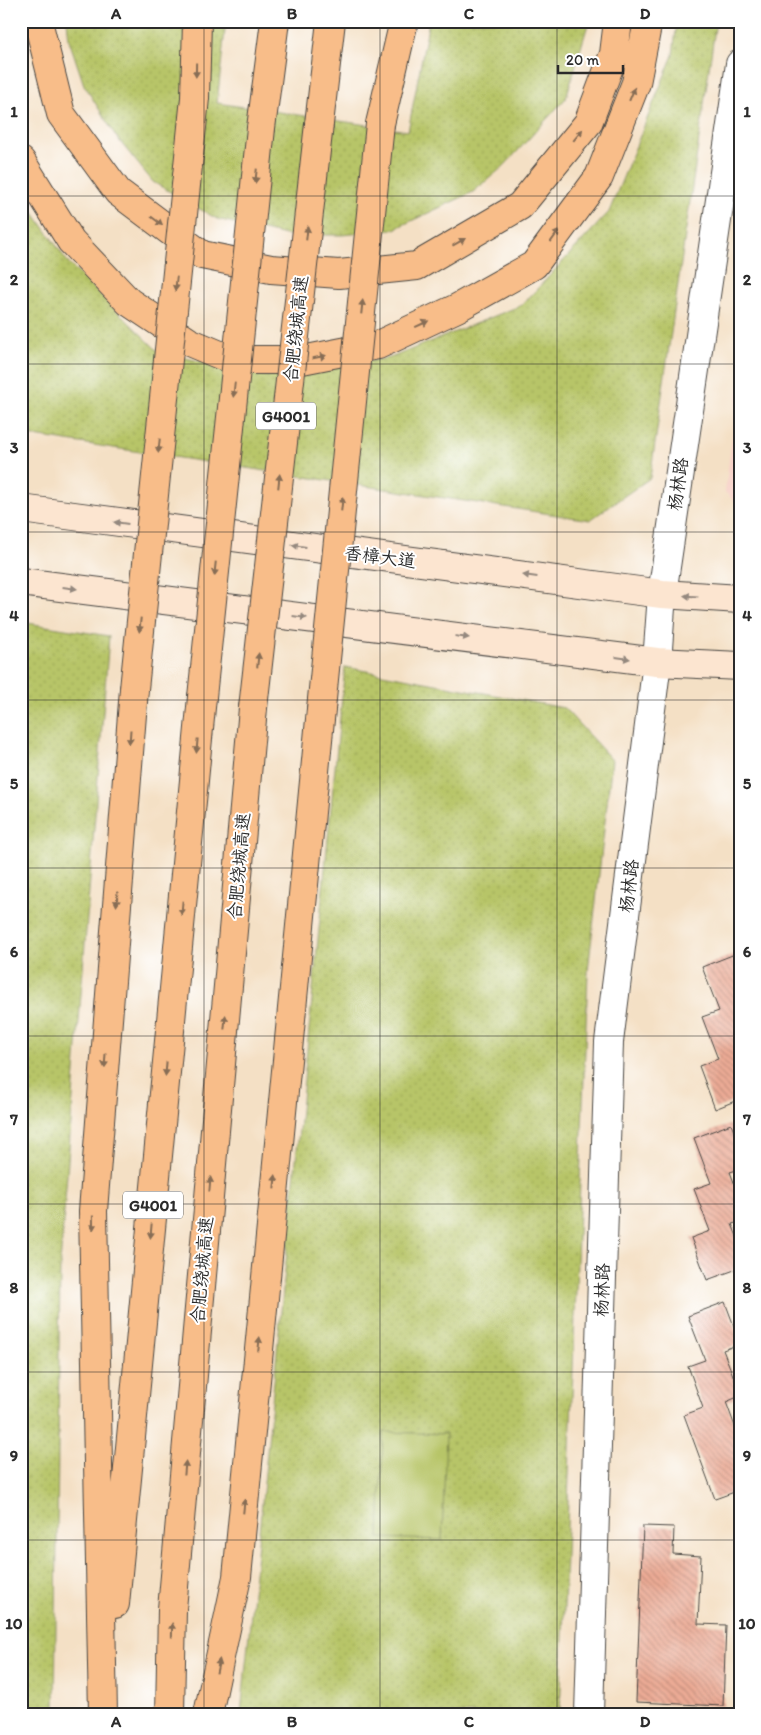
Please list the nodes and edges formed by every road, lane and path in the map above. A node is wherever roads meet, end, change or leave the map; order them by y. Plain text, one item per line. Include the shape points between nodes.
1 (38, 21) edge
2 (197, 21) edge
3 (275, 21) edge
4 (332, 21) edge
5 (404, 21) edge
6 (618, 21) edge
7 (648, 21) edge
8 (740, 64) edge
9 (21, 161) edge
10 (21, 510) edge
11 (21, 582) edge
12 (662, 594) junction
13 (740, 599) edge
14 (658, 662) junction
15 (740, 666) edge
16 (103, 1714) edge
17 (112, 1714) edge
18 (170, 1714) edge
19 (208, 1714) edge
20 (589, 1714) edge

1 -> 6 highway via 61,114 118,192 202,255 271,269 339,274 417,266 520,206 588,123 614,54
2 -> 16 highway, bridge via 195,98 134,689 93,1211
3 -> 17 highway, G4001, bridge via 202,698 115,1601
18 -> 4 highway, 合肥绕城高速 / G4001, bridge via 172,1609 253,708
19 -> 5 highway, bridge via 237,1577 380,124
9 -> 7 highway via 71,240 129,302 189,342 232,360 302,360 378,345 457,308 534,265 599,177 636,83
8 - 12 street, 杨林路
12 -> 10 main road, 香樟大道
11 -> 14 main road
13 -> 12 main road, 香樟大道
12 - 14 street, 杨林路
14 - 15 main road
14 - 20 street, 杨林路 via 609,1042

